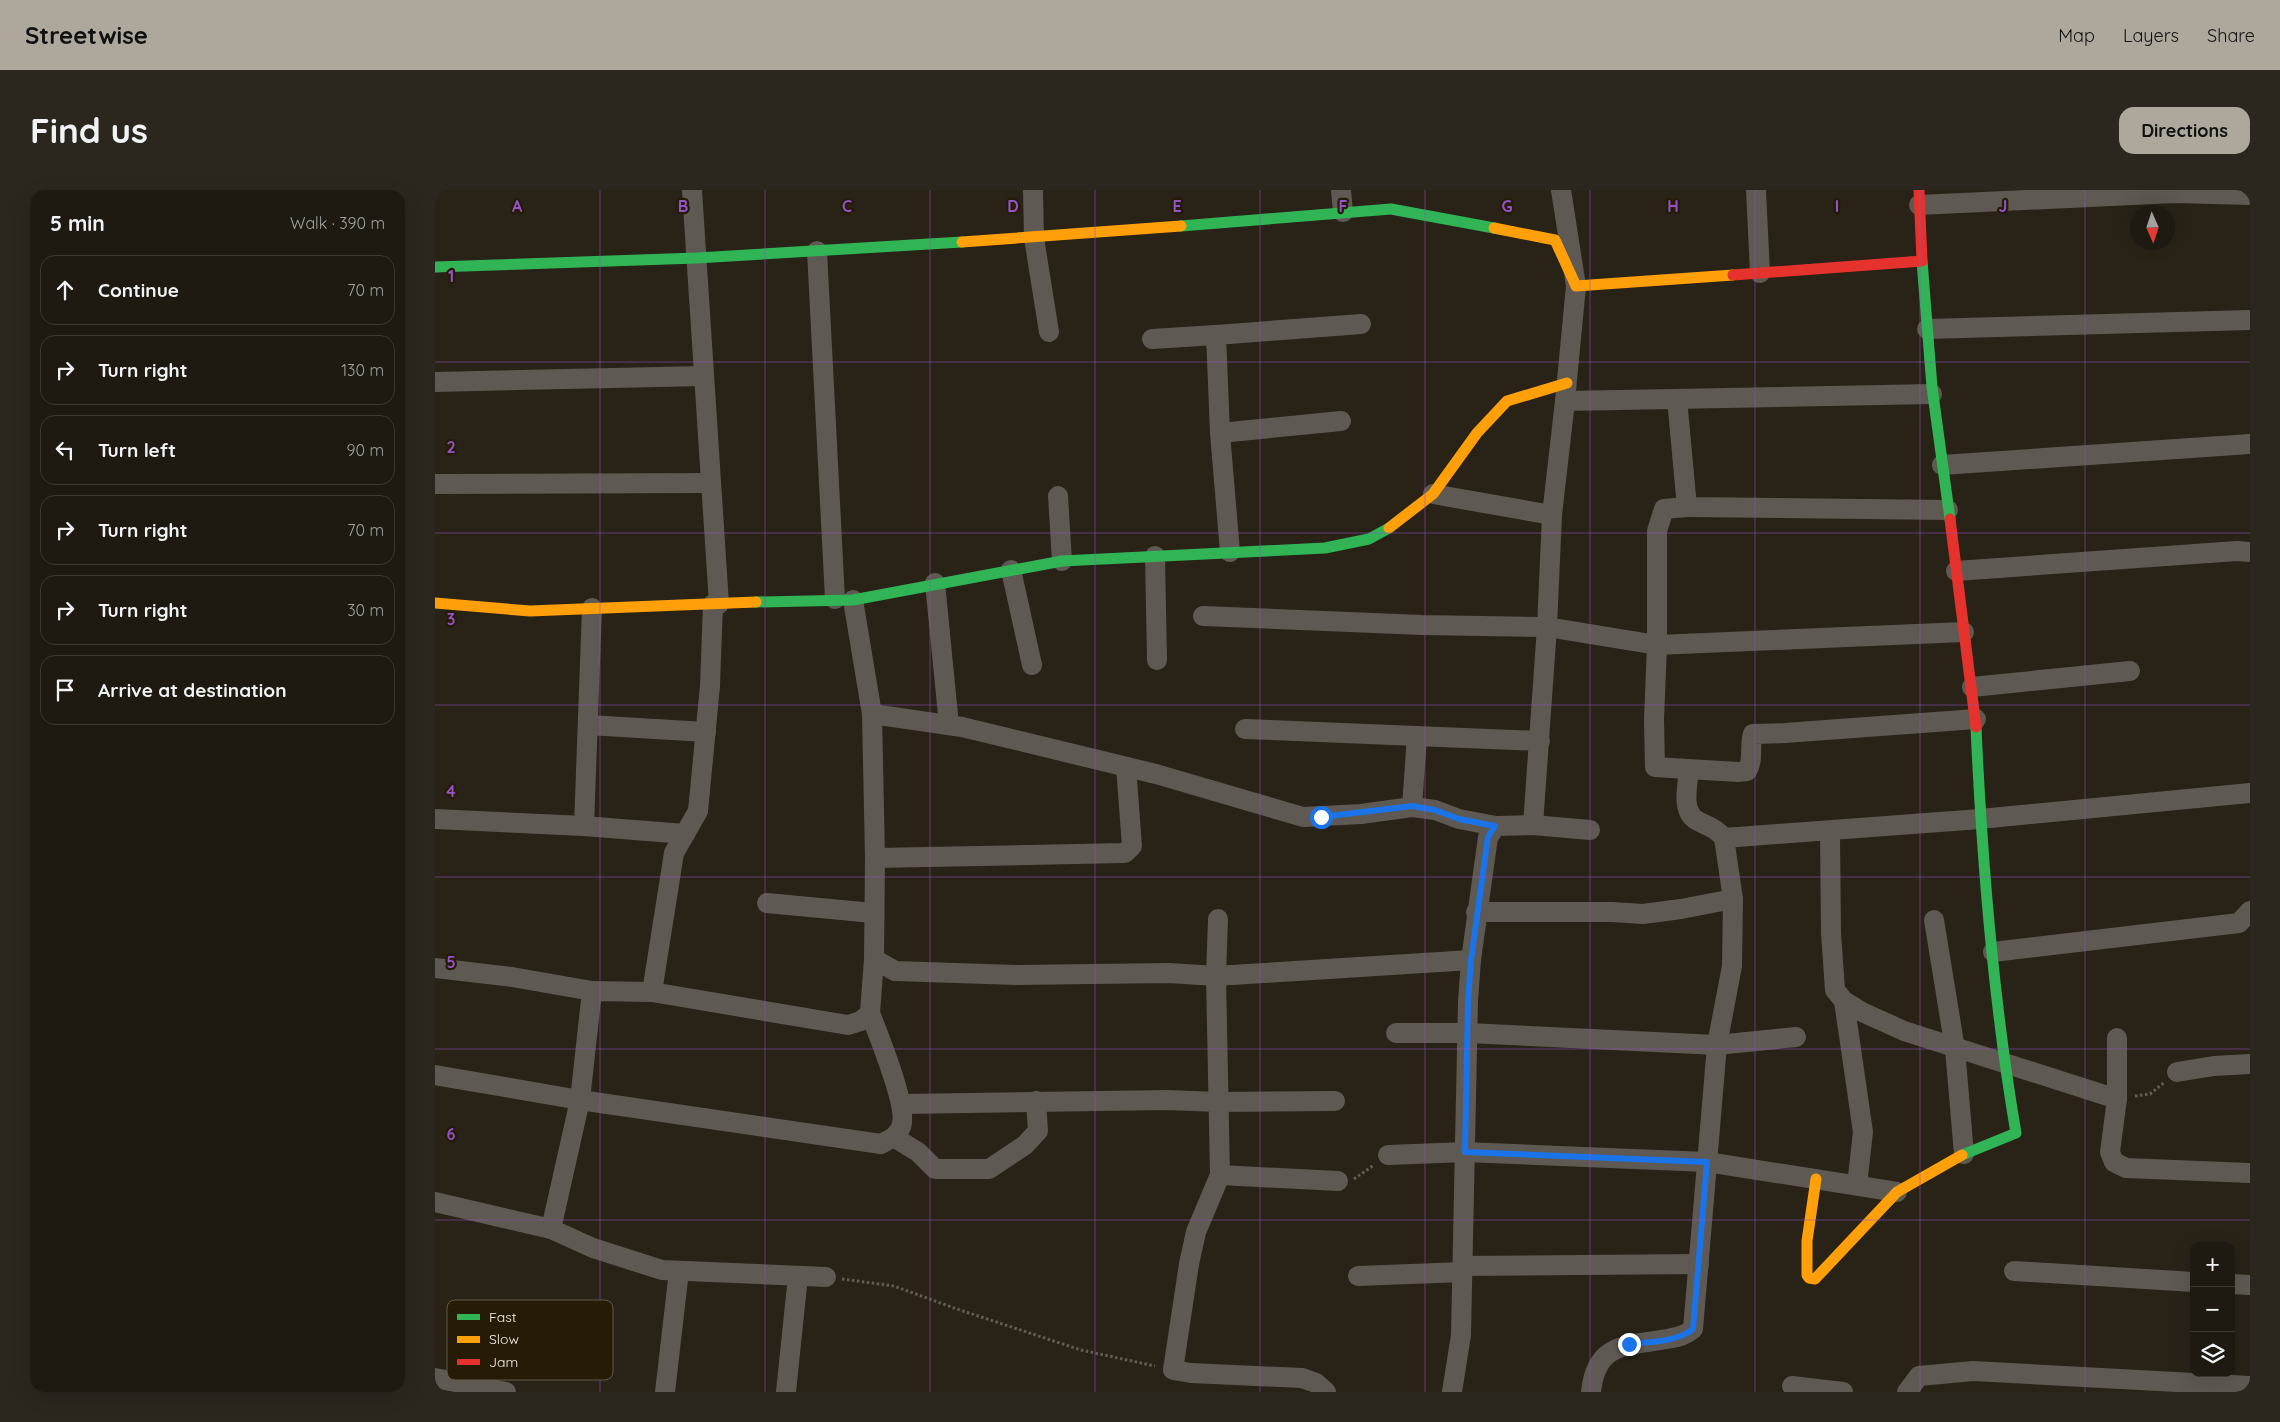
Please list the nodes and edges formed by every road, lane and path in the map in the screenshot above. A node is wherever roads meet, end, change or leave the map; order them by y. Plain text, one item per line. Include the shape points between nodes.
1 (692, 190) edge
2 (1033, 190) edge
3 (1341, 190) edge
4 (1561, 190) edge
5 (1756, 190) edge
6 (2175, 192) edge
7 (2250, 195) edge
8 (1919, 198) edge
9 (1343, 212) junction
10 (1034, 238) junction
11 (817, 251) junction
12 (697, 258) junction
13 (1922, 261) junction
14 (435, 267) edge
15 (1760, 272) junction
16 (1576, 286) junction
17 (2250, 320) edge
18 (1361, 324) dead end
19 (1927, 328) junction
20 (1049, 332) dead end
21 (1216, 335) junction
22 (1151, 339) dead end
23 (704, 376) junction
24 (435, 382) edge
25 (1566, 392) junction
26 (1933, 394) junction
27 (1677, 399) junction
28 (1341, 421) dead end
29 (1220, 433) junction
30 (2250, 444) edge
31 (1942, 465) junction
32 (710, 483) junction
33 (435, 484) edge
34 (1433, 494) junction
35 (1058, 496) dead end
36 (1687, 507) junction
37 (1948, 510) junction
38 (1552, 515) junction
39 (1229, 552) junction
40 (2250, 552) edge
41 (1155, 556) junction
42 (1061, 560) junction
43 (1011, 570) junction
44 (1956, 571) junction
45 (935, 583) junction
46 (844, 600) junction
47 (435, 603) edge
48 (716, 604) junction
49 (593, 608) junction
50 (1203, 616) dead end
51 (1547, 627) junction
52 (1964, 632) junction
53 (1657, 645) junction
54 (1157, 660) dead end
55 (1032, 665) dead end
56 (2130, 671) dead end
57 (1972, 688) junction
58 (872, 714) junction
59 (1976, 719) junction
60 (588, 725) junction
61 (949, 725) junction
62 (1245, 729) dead end
63 (705, 732) junction
64 (1417, 736) junction
65 (1540, 741) junction
66 (1125, 767) junction
67 (1689, 769) junction
68 (2250, 793) edge
69 (1412, 806) junction
70 (435, 819) edge
71 (1980, 819) junction
72 (1533, 825) junction
73 (584, 826) junction
74 (1495, 826) junction
75 (1589, 830) dead end
76 (1830, 832) junction
77 (685, 834) junction
78 (1724, 838) junction
79 (875, 858) junction
80 (1733, 899) junction
81 (767, 903) dead end
82 (2250, 911) edge
83 (1476, 912) junction
84 (873, 913) junction
85 (1218, 919) dead end
86 (1934, 920) dead end
87 (1993, 952) junction
88 (874, 959) junction
89 (1471, 960) junction
90 (435, 968) edge
91 (1216, 976) junction
92 (593, 991) junction
93 (652, 992) junction
94 (1844, 1002) junction
95 (870, 1013) junction
96 (1468, 1033) junction
97 (1397, 1034) dead end
98 (1796, 1037) dead end
99 (2117, 1038) dead end
100 (1717, 1045) junction
101 (1955, 1048) junction
102 (2004, 1062) junction
103 (2250, 1064) edge
104 (2177, 1072) joint
105 (435, 1075) edge
106 (2117, 1098) junction
107 (580, 1100) junction
108 (1335, 1101) dead end
109 (1036, 1102) junction
110 (1219, 1102) junction
111 (901, 1104) junction
112 (895, 1138) junction
113 (1465, 1152) junction
114 (1964, 1154) junction
115 (1388, 1156) joint
116 (1707, 1162) junction
117 (2250, 1173) edge
118 (1219, 1174) junction
119 (1816, 1179) junction
120 (1339, 1181) joint
121 (1857, 1185) junction
122 (1897, 1192) junction
123 (435, 1202) edge
124 (551, 1229) junction
125 (1699, 1264) junction
126 (1463, 1269) junction
127 (679, 1271) junction
128 (2014, 1271) dead end
129 (798, 1276) junction
130 (1358, 1276) dead end
131 (826, 1277) joint
132 (2190, 1282) edge
133 (2235, 1284) edge
134 (2250, 1285) edge
135 (1173, 1370) junction
136 (435, 1378) edge
137 (1792, 1386) dead end
138 (2250, 1386) edge
139 (507, 1392) edge
140 (665, 1392) edge
141 (786, 1392) edge
142 (1326, 1392) edge
143 (1452, 1392) edge
144 (1591, 1392) edge
145 (1843, 1392) edge
146 (1907, 1392) edge

1 - 12 street
2 - 10 street
3 - 9 street
4 - 16 street
5 - 15 street
6 - 7 street
6 - 8 street
8 - 13 street
9 - 10 street
9 - 16 street via 1391,209 1555,240
10 - 11 street
10 - 20 street
11 - 12 street
11 - 46 street
12 - 14 street
12 - 23 street
13 - 15 street
13 - 19 street
15 - 16 street
16 - 25 street
17 - 19 street
18 - 21 street
19 - 26 street
21 - 22 street
21 - 29 street
23 - 24 street
23 - 32 street
25 - 27 street
25 - 34 street via 1507,401 1477,433
25 - 38 street
26 - 27 street
26 - 31 street
27 - 36 street
28 - 29 street
29 - 39 street
30 - 31 street
31 - 37 street
32 - 33 street
32 - 48 street
34 - 38 street
34 - 39 street via 1396,524 1369,539 1325,548
35 - 42 street
36 - 37 street
36 - 53 street via 1664,509 1657,531
37 - 44 street
38 - 51 street
39 - 41 street
40 - 44 street
41 - 42 street
41 - 54 street
42 - 43 street
43 - 45 street
43 - 55 street
44 - 52 street
45 - 46 street
45 - 61 street
46 - 48 street
46 - 58 street
47 - 49 street via 530,611
48 - 49 street
48 - 63 street
49 - 60 street
50 - 51 street
51 - 53 street
51 - 65 street
52 - 53 street
52 - 57 street
53 - 67 street via 1655,767
56 - 57 street
57 - 59 street
58 - 61 street
58 - 79 street
59 - 67 street via 1753,734 1751,765 1747,771
59 - 71 street
60 - 63 street
60 - 73 street
61 - 66 street
62 - 64 street
63 - 77 street via 698,811
64 - 65 street
64 - 69 street
65 - 72 street
66 - 69 street via 1303,817 1361,814
66 - 79 street via 1132,846 1125,852
67 - 78 street via 1689,814 1699,822 1711,825
68 - 71 street
69 - 74 street
70 - 73 street
71 - 76 street
71 - 87 street
72 - 74 street
72 - 75 street
73 - 77 street
74 - 83 street via 1488,837
76 - 78 street
76 - 94 street via 1830,923 1835,990
77 - 93 street via 674,853
78 - 80 street
79 - 84 street
80 - 83 street via 1643,914
80 - 100 street via 1732,966
81 - 84 street
82 - 87 street via 2239,923
83 - 89 street
84 - 88 street
85 - 91 street
86 - 101 street
87 - 102 street
88 - 91 street via 895,971
88 - 95 street
89 - 91 street
89 - 96 street
90 - 92 street
91 - 110 street
92 - 93 street
92 - 107 street
93 - 95 street via 848,1025 861,1022
94 - 101 street via 1904,1031
94 - 121 street via 1863,1132
95 - 111 street
96 - 97 street
96 - 100 street
96 - 113 street
98 - 100 street
99 - 106 street
100 - 116 street
101 - 102 street
101 - 114 street
102 - 106 street
102 - 114 street via 2016,1133
103 - 104 street
104 - 106 path via 2149,1094
105 - 107 street
106 - 117 street via 2110,1152 2114,1162 2126,1168
107 - 112 street via 881,1144
107 - 124 street
108 - 110 street
109 - 110 street
109 - 111 street
109 - 112 street via 1038,1131 1025,1145 989,1169 935,1169 918,1152
110 - 118 street
111 - 112 street via 902,1125
113 - 115 street
113 - 116 street
113 - 126 street
114 - 122 street
115 - 120 path via 1361,1176
116 - 119 street
116 - 125 street
118 - 120 street
118 - 135 street via 1196,1232
119 - 121 street
119 - 122 street via 1807,1242 1807,1275 1815,1279
121 - 122 street
123 - 124 street
124 - 127 street via 593,1248 662,1270
125 - 126 street
125 - 144 street via 1693,1329 1677,1337 1629,1344 1607,1353 1592,1378
126 - 130 street
126 - 143 street via 1461,1335
127 - 129 street
127 - 140 street
128 - 132 street
129 - 131 street
129 - 141 street
131 - 135 path via 894,1286 1081,1350
133 - 134 street
135 - 142 street via 1302,1378 1316,1383
136 - 139 street
137 - 145 street
138 - 146 street via 1973,1371 1919,1376

